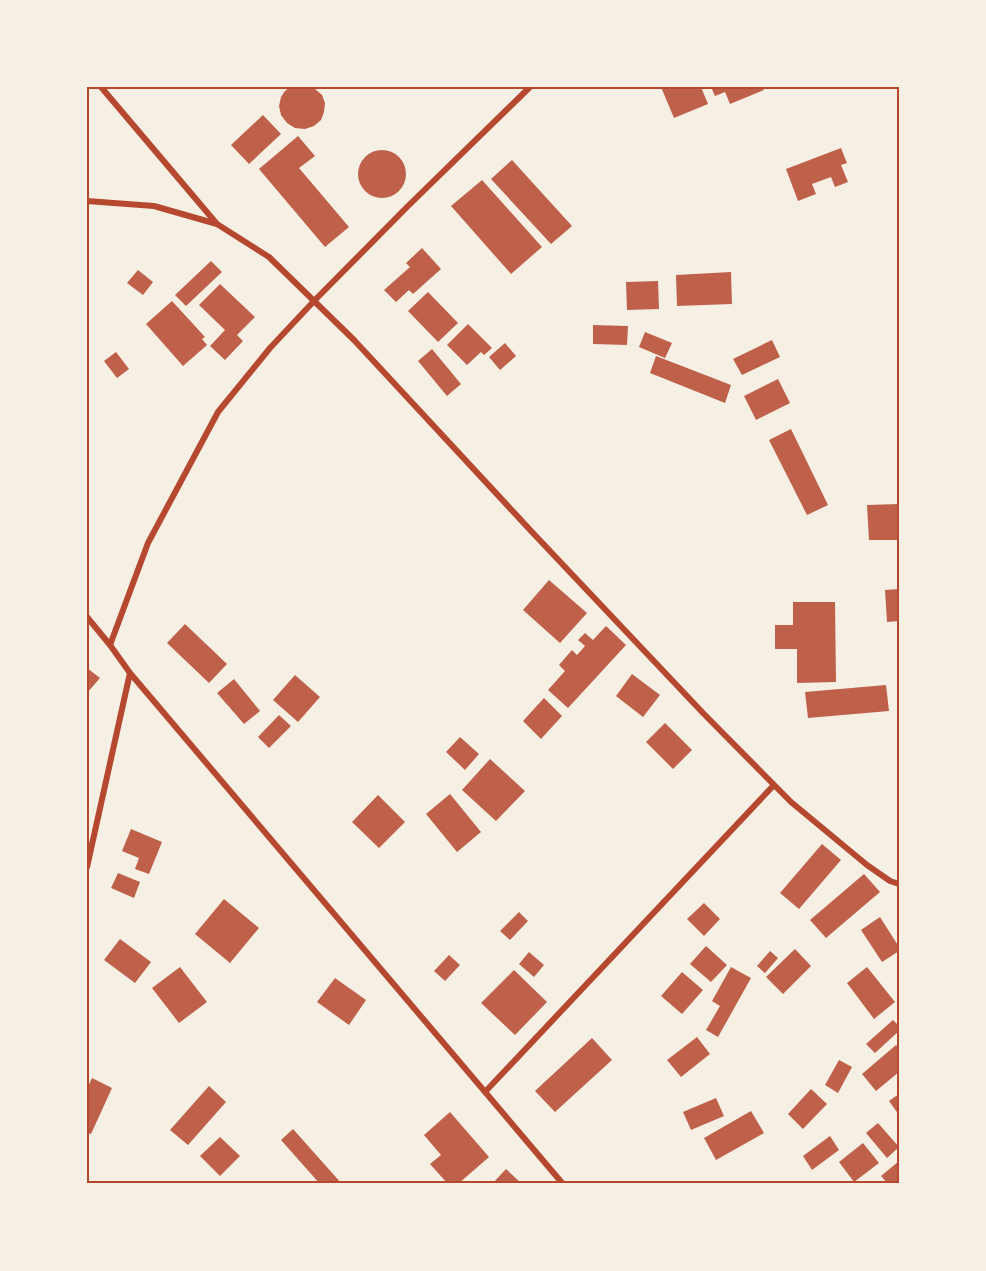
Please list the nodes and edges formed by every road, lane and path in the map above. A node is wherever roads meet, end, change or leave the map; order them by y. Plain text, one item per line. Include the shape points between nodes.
1 (101, 87) edge
2 (530, 87) edge
3 (87, 201) edge
4 (217, 224) junction
5 (314, 301) junction
6 (87, 617) edge
7 (110, 645) junction
8 (130, 673) junction
9 (774, 785) junction
10 (87, 867) edge
11 (899, 884) edge
12 (485, 1092) junction
13 (563, 1184) edge

1 - 4 street
2 - 5 street
3 - 4 street via 154,206
4 - 5 street via 269,257
5 - 7 street via 218,412 148,543
5 - 9 street
6 - 7 street
7 - 8 street
8 - 10 street
8 - 12 street
9 - 11 street via 867,865
9 - 12 street
12 - 13 street

